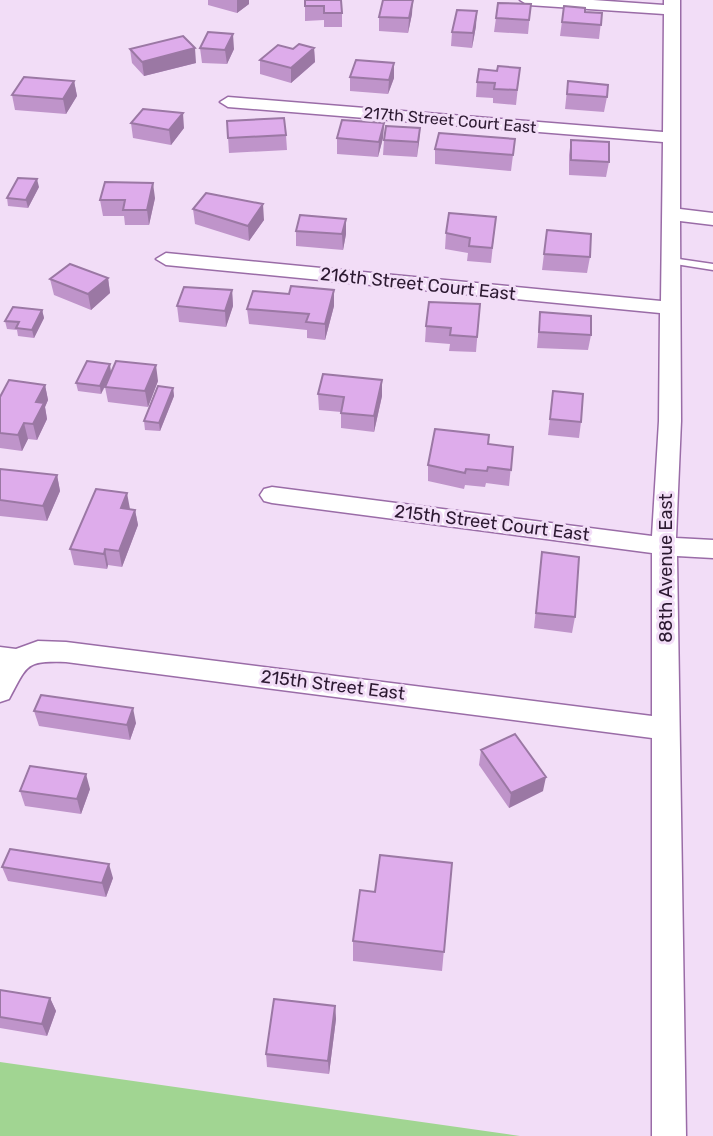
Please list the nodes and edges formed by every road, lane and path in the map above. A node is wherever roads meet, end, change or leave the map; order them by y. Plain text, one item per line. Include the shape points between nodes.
1 (528, 0) edge
2 (671, 5) edge
3 (228, 102) dead end
4 (672, 138) junction
5 (672, 214) junction
6 (713, 219) edge
7 (166, 259) dead end
8 (672, 261) junction
9 (713, 267) edge
10 (671, 308) junction
11 (272, 495) dead end
12 (665, 545) junction
13 (713, 549) edge
14 (9, 658) edge
15 (0, 691) edge
16 (667, 729) junction
17 (669, 1136) edge

1 - 2 street
2 - 4 street, 88th Avenue East
3 - 4 street, 217th Street Court East
4 - 5 street, 88th Avenue East
5 - 6 street
5 - 8 street, 88th Avenue East
7 - 10 street, 216th Street Court East
8 - 9 lane
8 - 10 street, 88th Avenue East
10 - 12 street, 88th Avenue East
11 - 12 street, 215th Street Court East
12 - 13 street, 215th Street Court East
12 - 16 street, 88th Avenue East
14 - 15 street
14 - 16 street, 215th Street East via 38,651 66,652
16 - 17 street, 88th Avenue East

